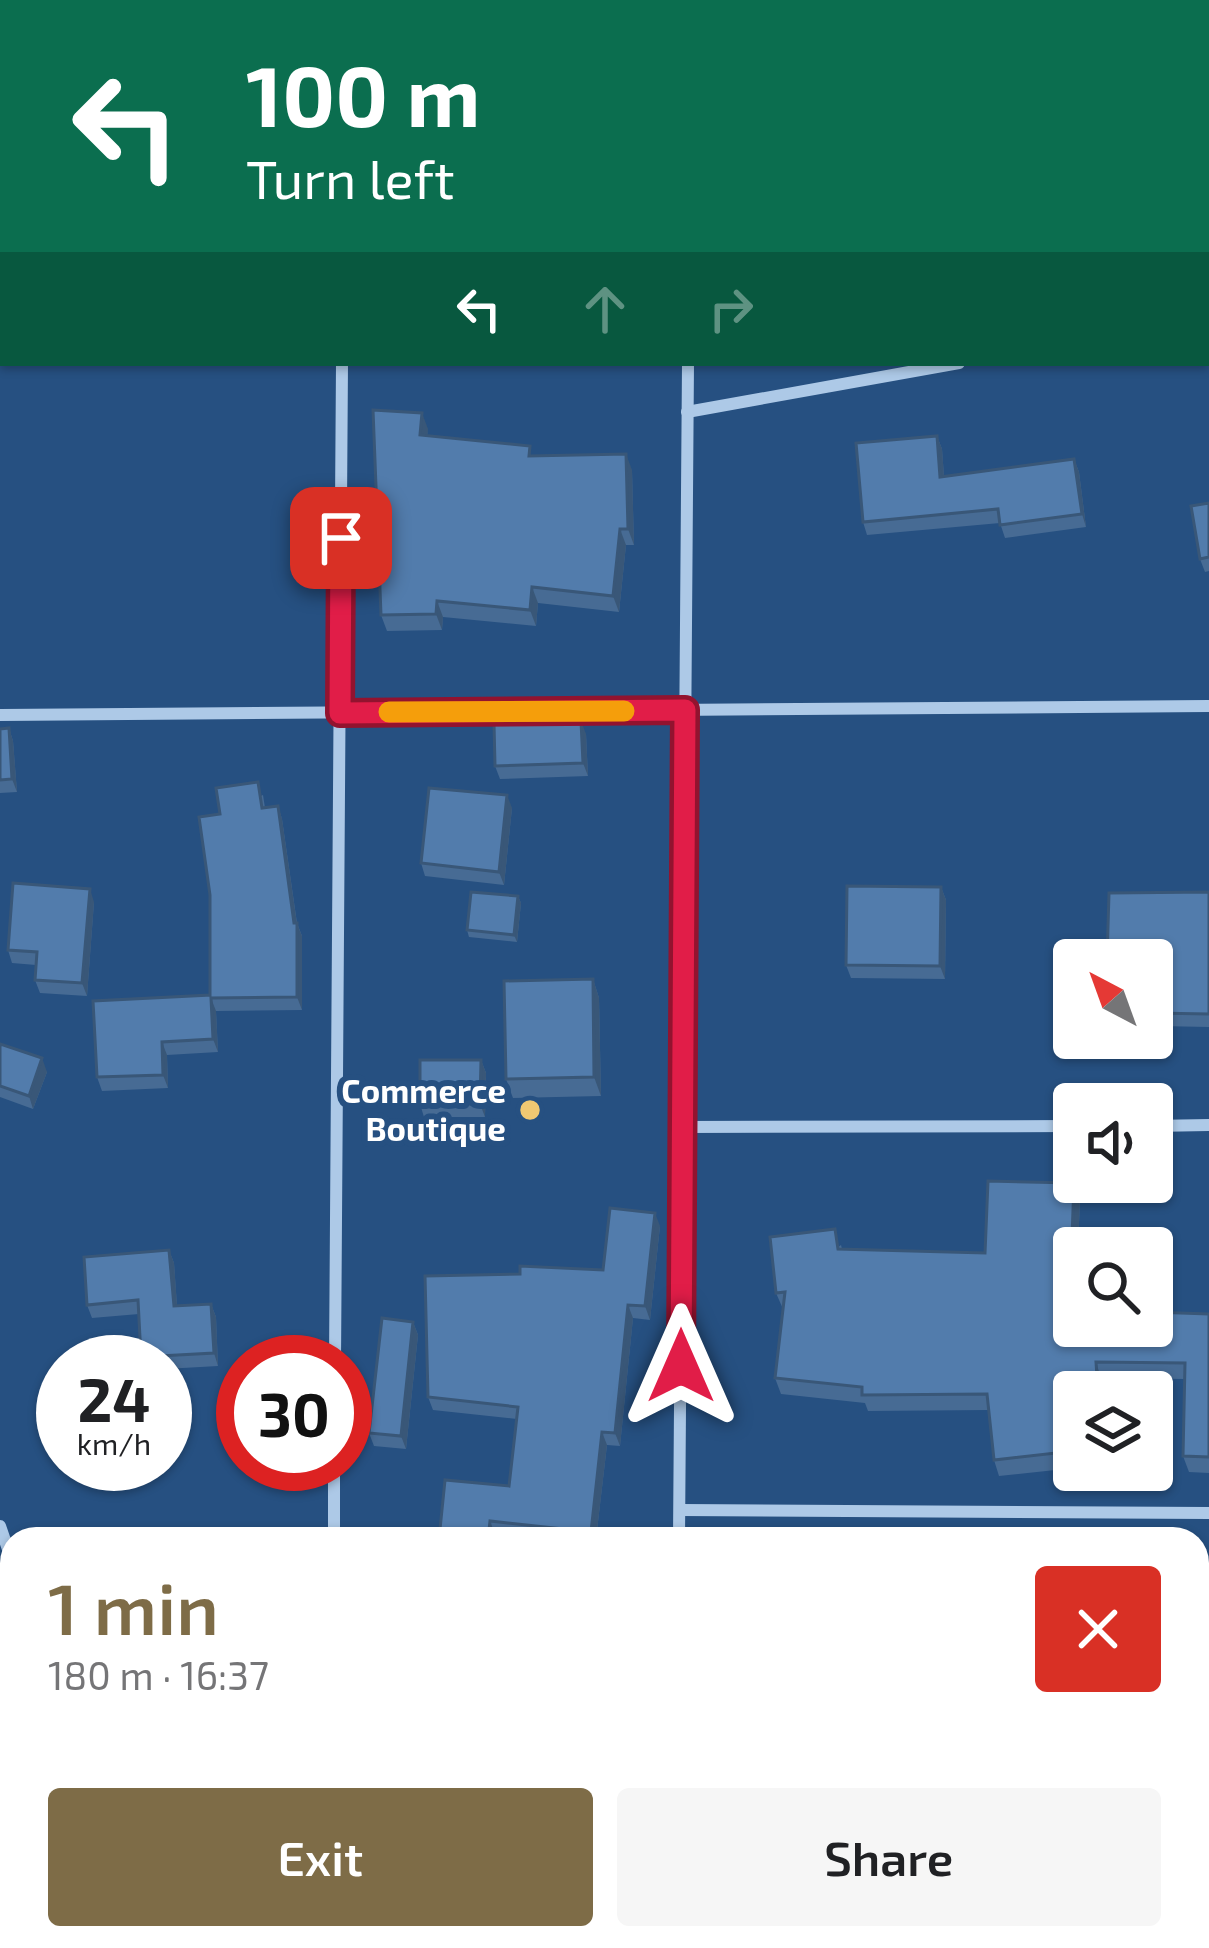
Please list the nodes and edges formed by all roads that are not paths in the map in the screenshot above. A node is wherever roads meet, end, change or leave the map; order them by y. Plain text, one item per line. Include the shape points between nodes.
1 (342, 366) edge
2 (688, 366) edge
3 (925, 366) edge
4 (687, 412) junction
5 (1209, 706) edge
6 (685, 710) junction
7 (340, 713) junction
8 (0, 716) edge
9 (1209, 1125) edge
10 (1053, 1126) edge
11 (1173, 1126) edge
12 (682, 1127) junction
13 (335, 1335) edge
14 (334, 1491) edge
15 (680, 1510) junction
16 (1209, 1514) edge
17 (334, 1527) edge
18 (680, 1527) edge

1 - 7 street
2 - 4 street
3 - 4 street
4 - 6 street
5 - 6 street
6 - 7 street
6 - 12 street
7 - 8 street
7 - 13 street
9 - 11 street
10 - 12 street
12 - 15 street
14 - 17 street
15 - 16 street
15 - 18 street

